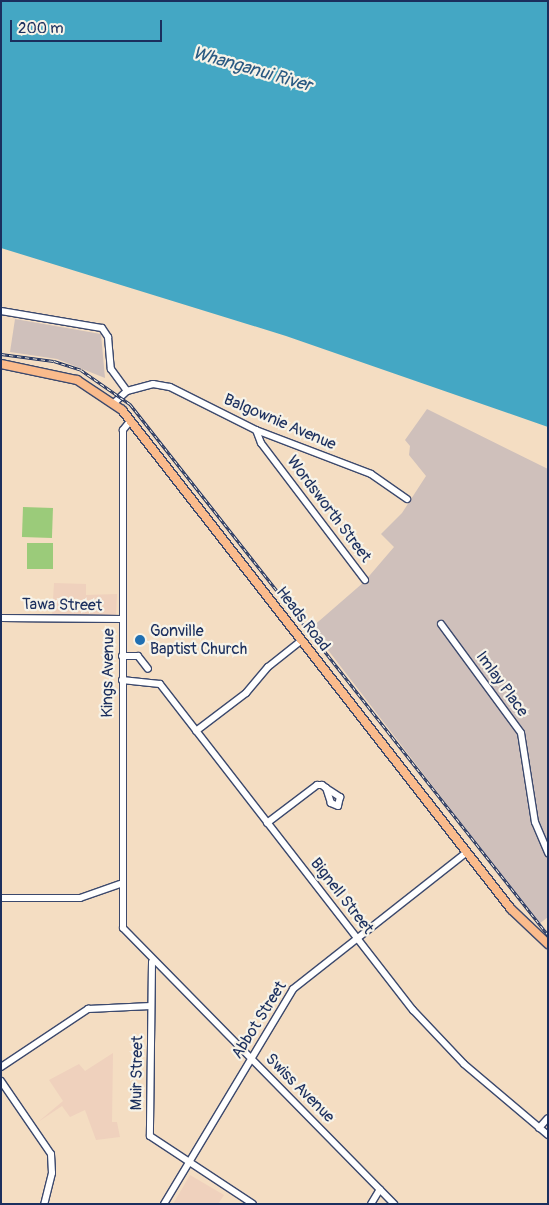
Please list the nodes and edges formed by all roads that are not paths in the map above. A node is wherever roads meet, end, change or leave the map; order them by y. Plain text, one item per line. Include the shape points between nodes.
1 (1, 311) edge
2 (1, 364) edge
3 (127, 391) junction
4 (114, 403) junction
5 (131, 420) junction
6 (256, 430) junction
7 (407, 499) dead end
8 (366, 580) dead end
9 (1, 618) edge
10 (122, 620) junction
11 (441, 624) dead end
12 (302, 640) junction
13 (122, 656) junction
14 (148, 669) dead end
15 (122, 680) junction
16 (196, 731) junction
17 (326, 788) dead end
18 (267, 822) junction
19 (467, 852) junction
20 (548, 853) edge
21 (120, 884) junction
22 (1, 898) edge
23 (123, 928) joint
24 (357, 938) junction
25 (547, 943) edge
26 (152, 962) junction
27 (151, 1006) junction
28 (250, 1059) junction
29 (1, 1067) edge
30 (1, 1081) edge
31 (4, 1089) edge
32 (548, 1118) edge
33 (539, 1128) junction
34 (548, 1135) edge
35 (188, 1164) junction
36 (380, 1189) junction
37 (44, 1204) edge
38 (164, 1204) edge
39 (253, 1204) edge
40 (371, 1204) edge
41 (394, 1204) edge

1 - 3 street via 98,327 106,334 111,369
2 - 4 main road, Heads Road via 65,375
3 - 4 street, Balgownie Avenue
3 - 6 street, Balgownie Avenue via 153,384 170,387
4 - 5 main road, Heads Road
5 - 10 street, Kings Avenue via 123,430
5 - 12 main road, Heads Road
6 - 7 street, Balgownie Avenue via 371,474
6 - 8 street, Wordsworth Street via 261,443
9 - 10 street, Tawa Street
10 - 13 street, Kings Avenue
11 - 20 street, Imlay Place via 521,734 535,822
12 - 16 street via 268,667 246,693
12 - 19 main road, Heads Road
13 - 14 street via 138,656
13 - 15 street, Kings Avenue
15 - 16 street, Bignell Street via 160,684
15 - 21 street, Kings Avenue
16 - 18 street, Bignell Street
17 - 18 street via 313,787
18 - 24 street, Bignell Street
19 - 24 street, Abbot Street
19 - 25 main road, Heads Road via 517,916
21 - 22 street via 80,898
21 - 23 street, Kings Avenue
23 - 26 street, Swiss Avenue
24 - 28 street, Abbot Street via 293,989
24 - 33 street, Bignell Street via 413,1010 464,1064
26 - 27 street, Muir Street
26 - 28 street, Swiss Avenue
27 - 29 street via 88,1009
27 - 35 street, Muir Street via 150,1136
28 - 35 street, Abbot Street
28 - 36 street, Swiss Avenue
30 - 31 street
31 - 37 street via 50,1154 52,1173
32 - 33 street
33 - 34 street, Bignell Street
35 - 38 street, Abbot Street
35 - 39 street
36 - 40 street
36 - 41 street, Swiss Avenue

